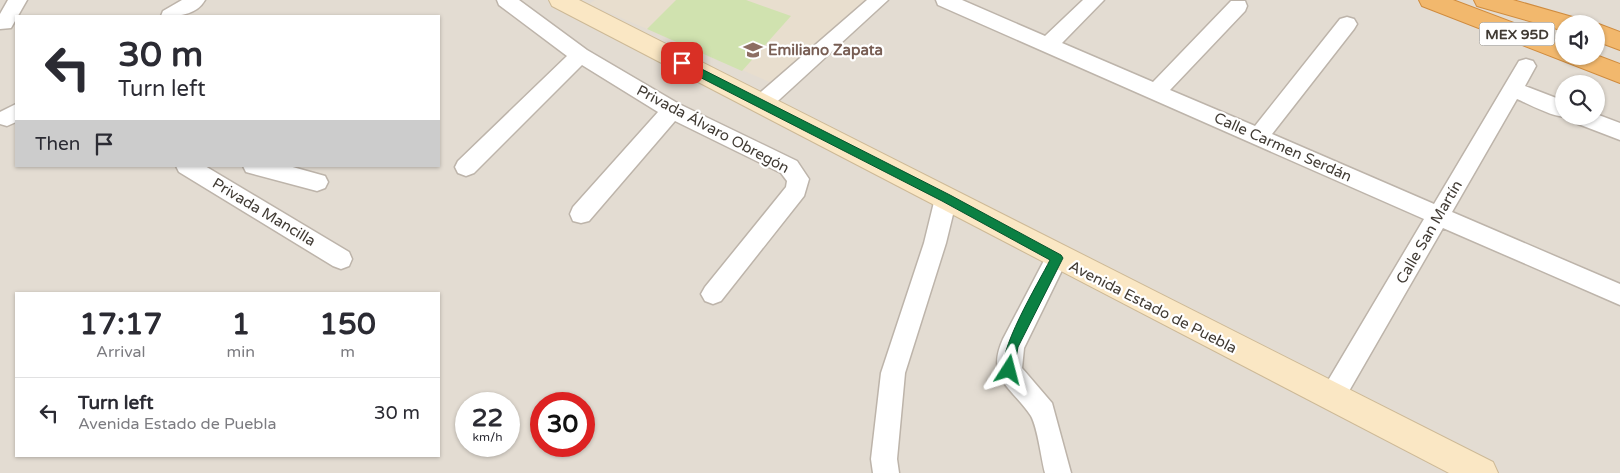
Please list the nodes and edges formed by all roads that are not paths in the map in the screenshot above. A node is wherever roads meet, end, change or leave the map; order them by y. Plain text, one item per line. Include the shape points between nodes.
1 (18, 0) edge
2 (196, 0) edge
3 (506, 0) edge
4 (560, 0) edge
5 (879, 0) edge
6 (945, 0) edge
7 (1095, 0) edge
8 (1430, 0) edge
9 (1478, 5) edge
10 (1238, 6) dead end
11 (172, 15) edge
12 (1555, 21) edge
13 (4, 23) dead end
14 (1347, 24) dead end
15 (1555, 29) edge
16 (1605, 35) edge
17 (1620, 41) edge
18 (1049, 44) junction
19 (1555, 47) edge
20 (1605, 48) edge
21 (1620, 54) edge
22 (580, 55) junction
23 (1598, 65) edge
24 (1526, 66) dead end
25 (1620, 74) edge
26 (1512, 89) junction
27 (1157, 91) junction
28 (761, 104) junction
29 (1555, 106) edge
30 (672, 110) junction
31 (1602, 125) edge
32 (1620, 132) edge
33 (1259, 136) junction
34 (189, 167) edge
35 (258, 167) edge
36 (466, 167) dead end
37 (317, 182) dead end
38 (946, 198) junction
39 (581, 214) dead end
40 (1439, 216) junction
41 (1057, 258) junction
42 (341, 259) dead end
43 (713, 294) dead end
44 (1620, 294) edge
45 (1332, 397) junction
46 (886, 473) edge
47 (1058, 473) edge
48 (1482, 473) edge

1 - 13 street
2 - 11 street
3 - 22 street, Privada Álvaro Obregón
4 - 28 street, Avenida Estado de Puebla
5 - 28 street
6 - 18 street, Calle Carmen Serdán
7 - 18 street
8 - 9 highway, MEX 95D
9 - 12 highway
9 - 15 highway, MEX 95D
9 - 19 highway, MEX 95D
10 - 27 street
14 - 33 street
16 - 17 highway
18 - 27 street, Calle Carmen Serdán
20 - 21 highway
22 - 30 street, Privada Álvaro Obregón
22 - 36 street
23 - 25 highway
24 - 26 street, Calle San Martín
26 - 29 street
26 - 40 street, Calle San Martín
27 - 33 street, Calle Carmen Serdán
28 - 38 street, Avenida Estado de Puebla
30 - 39 street
30 - 43 street, Privada Álvaro Obregón via 789,167 798,179 796,190
31 - 32 street
33 - 40 street, Calle Carmen Serdán
34 - 42 street, Privada Mancilla
35 - 37 street
38 - 41 street, Avenida Estado de Puebla
38 - 46 street via 935,243 893,373 884,459
40 - 44 street, Calle Carmen Serdán
40 - 45 street, Calle San Martín
41 - 45 street, Avenida Estado de Puebla
41 - 47 street via 1012,347 1009,370 1043,412
45 - 48 street, Avenida Estado de Puebla

